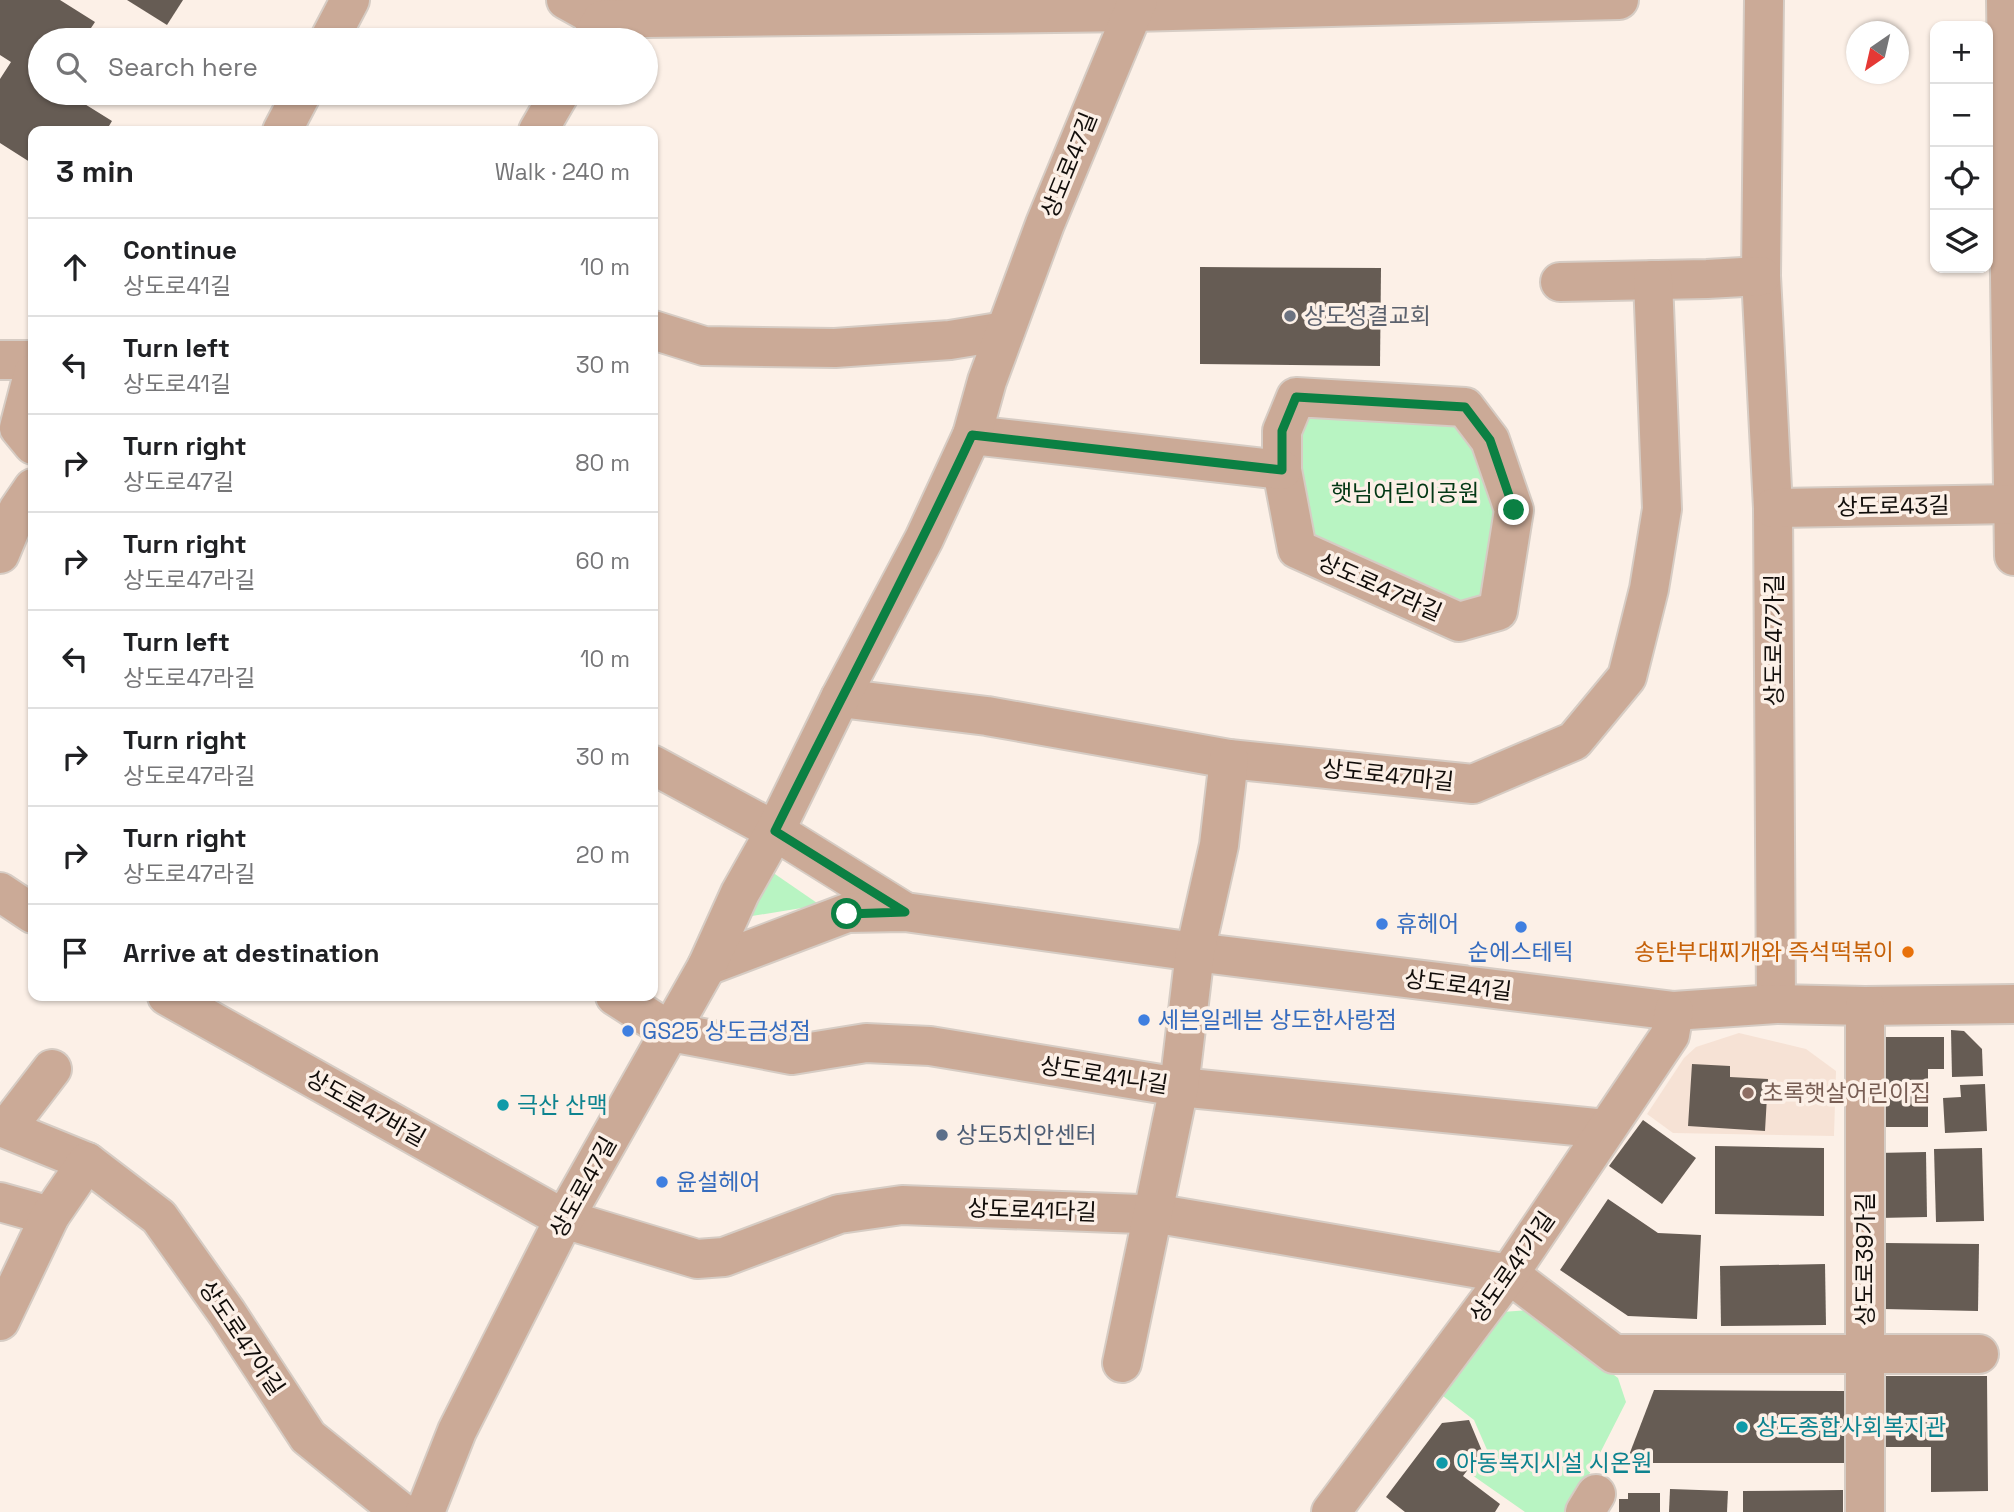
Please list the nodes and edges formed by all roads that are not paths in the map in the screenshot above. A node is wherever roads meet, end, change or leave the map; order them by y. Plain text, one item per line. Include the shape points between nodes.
1 (350, 0) edge
2 (566, 0) edge
3 (1619, 0) edge
4 (1764, 0) edge
5 (2006, 0) edge
6 (1578, 1) edge
7 (1135, 6) edge
8 (604, 20) edge
9 (335, 28) edge
10 (296, 105) edge
11 (553, 105) edge
12 (285, 126) edge
13 (541, 126) edge
14 (1761, 276) junction
15 (1653, 281) junction
16 (1560, 282) dead end
17 (1005, 331) junction
18 (658, 332) edge
19 (0, 360) edge
20 (28, 360) edge
21 (28, 393) edge
22 (972, 435) junction
23 (28, 439) edge
24 (1282, 470) junction
25 (28, 495) edge
26 (2014, 504) edge
27 (1773, 508) junction
28 (0, 554) edge
29 (2014, 556) edge
30 (840, 698) junction
31 (1229, 759) junction
32 (658, 768) edge
33 (775, 831) junction
34 (0, 892) edge
35 (28, 911) edge
36 (905, 912) junction
37 (1195, 952) junction
38 (706, 966) junction
39 (176, 1001) edge
40 (623, 1001) edge
41 (1776, 1004) junction
42 (2014, 1004) edge
43 (1865, 1006) junction
44 (1674, 1011) junction
45 (671, 1032) junction
46 (52, 1069) dead end
47 (1178, 1087) junction
48 (1606, 1129) junction
49 (87, 1162) junction
50 (0, 1202) edge
51 (1153, 1213) junction
52 (50, 1216) junction
53 (565, 1219) junction
54 (1509, 1274) junction
55 (0, 1321) edge
56 (1979, 1354) dead end
57 (1865, 1355) junction
58 (1122, 1363) dead end
59 (1343, 1508) edge
60 (401, 1512) edge
61 (425, 1512) edge
62 (1865, 1512) edge

1 - 9 street
2 - 8 street
3 - 6 street
4 - 14 street, 상도로47가길
5 - 26 street
6 - 7 street
7 - 8 street
7 - 17 street, 상도로47길
10 - 12 street
11 - 13 street
14 - 15 street
14 - 27 street, 상도로47가길
15 - 16 street
15 - 31 street, 상도로47마길 via 1662,509 1649,589 1627,677 1574,741 1473,784
17 - 18 street via 835,348 704,346
17 - 22 street, 상도로47길
19 - 20 street
21 - 23 street via 19,428
22 - 24 street
22 - 30 street, 상도로47길 via 924,539
24 - 24 street, 상도로47라길 via 1297,549 1459,622 1498,611 1514,510 1490,440 1465,407 1296,397 1282,431
25 - 28 street
26 - 27 street, 상도로43길
26 - 29 street
27 - 41 street, 상도로47가길
30 - 31 street, 상도로47마길 via 987,716
30 - 33 street, 상도로47길
31 - 37 street via 1219,845
32 - 33 street
33 - 36 street, 상도로41길
33 - 38 street, 상도로47길
34 - 35 street
36 - 37 street, 상도로41길
36 - 38 street, 상도로41길 via 847,914
37 - 44 street, 상도로41길
37 - 47 street
38 - 45 street, 상도로47길
39 - 53 street, 상도로47바길
40 - 45 street, 상도로41나길
41 - 43 street, 상도로41길
41 - 44 street, 상도로41길
42 - 43 street, 상도로41길
43 - 57 street, 상도로39가길
44 - 48 street, 상도로41가길 via 1670,1035
45 - 47 street, 상도로41나길 via 792,1055 866,1043 930,1046
45 - 53 street, 상도로47길
46 - 49 street, 상도로47아길 via 6,1129
47 - 48 street, 상도로41나길
47 - 51 street
48 - 54 street, 상도로41가길
49 - 52 street
49 - 60 street, 상도로47아길 via 159,1217 307,1437
50 - 52 street
51 - 53 street, 상도로41다길 via 902,1205 839,1214 724,1258 697,1259
51 - 54 street, 상도로41다길
51 - 58 street
52 - 55 street
53 - 61 street, 상도로47길 via 457,1430
54 - 57 street via 1614,1354
54 - 59 street, 상도로41가길
56 - 57 street
57 - 62 street, 상도로39가길

